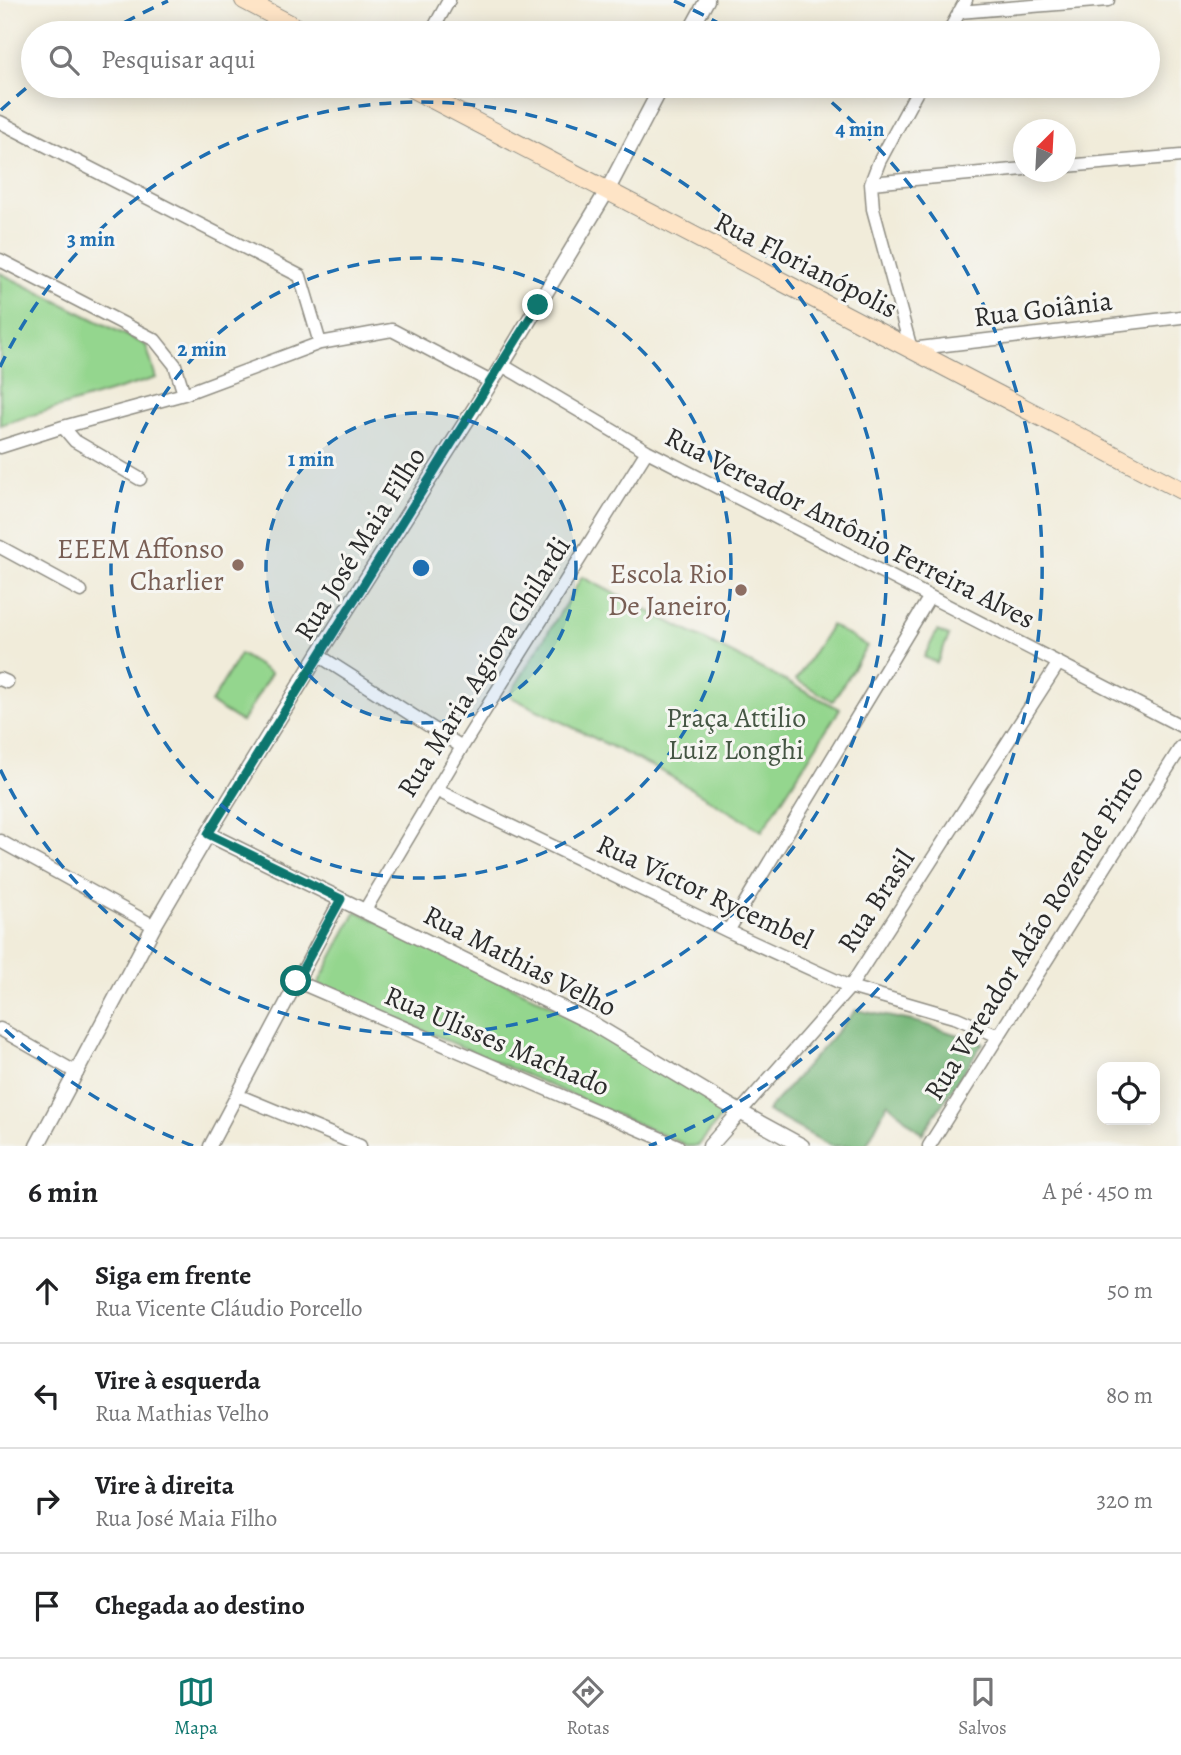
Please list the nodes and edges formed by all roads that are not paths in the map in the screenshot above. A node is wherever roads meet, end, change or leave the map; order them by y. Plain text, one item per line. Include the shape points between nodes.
1 (244, 0) edge
2 (449, 0) edge
3 (707, 0) edge
4 (966, 0) edge
5 (1108, 0) edge
6 (959, 12) junction
7 (284, 21) edge
8 (438, 21) edge
9 (696, 21) edge
10 (954, 21) edge
11 (430, 98) edge
12 (656, 98) edge
13 (914, 98) edge
14 (0, 122) edge
15 (1181, 156) edge
16 (1076, 165) edge
17 (1013, 170) edge
18 (871, 183) junction
19 (607, 191) junction
20 (0, 260) edge
21 (1181, 317) edge
22 (320, 343) junction
23 (911, 349) junction
24 (502, 365) junction
25 (491, 382) junction
26 (184, 394) junction
27 (63, 427) junction
28 (0, 447) edge
29 (647, 451) junction
30 (140, 479) dead end
31 (1181, 490) edge
32 (0, 547) edge
33 (81, 591) dead end
34 (929, 598) junction
35 (318, 655) junction
36 (1058, 664) junction
37 (1181, 726) edge
38 (462, 747) junction
39 (1181, 747) edge
40 (436, 790) junction
41 (208, 834) junction
42 (0, 841) edge
43 (341, 899) junction
44 (365, 910) junction
45 (154, 926) junction
46 (728, 931) junction
47 (296, 981) junction
48 (850, 987) junction
49 (0, 1030) edge
50 (998, 1036) junction
51 (77, 1073) junction
52 (237, 1095) junction
53 (740, 1112) junction
54 (37, 1146) edge
55 (211, 1146) edge
56 (360, 1146) edge
57 (678, 1146) edge
58 (710, 1146) edge
59 (802, 1146) edge
60 (929, 1146) edge

1 - 7 main road
2 - 8 street
3 - 9 street
4 - 6 street
5 - 6 street
6 - 10 street
11 - 19 main road, Rua Florianópolis
12 - 19 street, Rua José Maia Filho
13 - 18 street
14 - 22 street via 300,275
15 - 16 street
17 - 18 street
18 - 23 street via 873,209
19 - 23 main road, Rua Florianópolis
19 - 24 street, Rua José Maia Filho
20 - 26 street via 155,340 175,365
21 - 23 street, Rua Goiânia
22 - 25 street via 392,330
22 - 26 street
23 - 31 main road, Rua Florianópolis
24 - 25 street, Rua José Maia Filho
24 - 29 street, Rua Vereador Antônio Ferreira Alves
25 - 35 street, Rua José Maia Filho
26 - 27 street
27 - 28 street
27 - 30 street via 75,441
29 - 34 street, Rua Vereador Antônio Ferreira Alves
29 - 38 street, Rua Maria Agiova Ghilardi
32 - 33 street
34 - 36 street, Rua Vereador Antônio Ferreira Alves
34 - 46 street
35 - 38 street
35 - 41 street, Rua José Maia Filho
36 - 37 street, Rua Vereador Antônio Ferreira Alves
36 - 48 street, Rua Brasil
38 - 40 street, Rua Maria Agiova Ghilardi
39 - 50 street, Rua Vereador Adão Rozende Pinto
40 - 44 street, Rua Maria Agiova Ghilardi
40 - 46 street, Rua Víctor Rycembel
41 - 43 street, Rua Mathias Velho
41 - 45 street, Rua José Maia Filho
42 - 45 street
43 - 44 street, Rua Mathias Velho
43 - 47 street
44 - 53 street, Rua Mathias Velho via 588,1021
45 - 51 street, Rua José Maia Filho
46 - 48 street, Rua Víctor Rycembel
47 - 52 street
47 - 57 street, Rua Ulisses Machado
48 - 50 street, Rua Víctor Rycembel via 957,1018
48 - 53 street, Rua Brasil
49 - 51 street
50 - 60 street, Rua Vereador Adão Rozende Pinto
51 - 54 street, Rua José Maia Filho
52 - 55 street
52 - 56 street
53 - 58 street, Rua Brasil
53 - 59 street, Rua Mathias Velho

